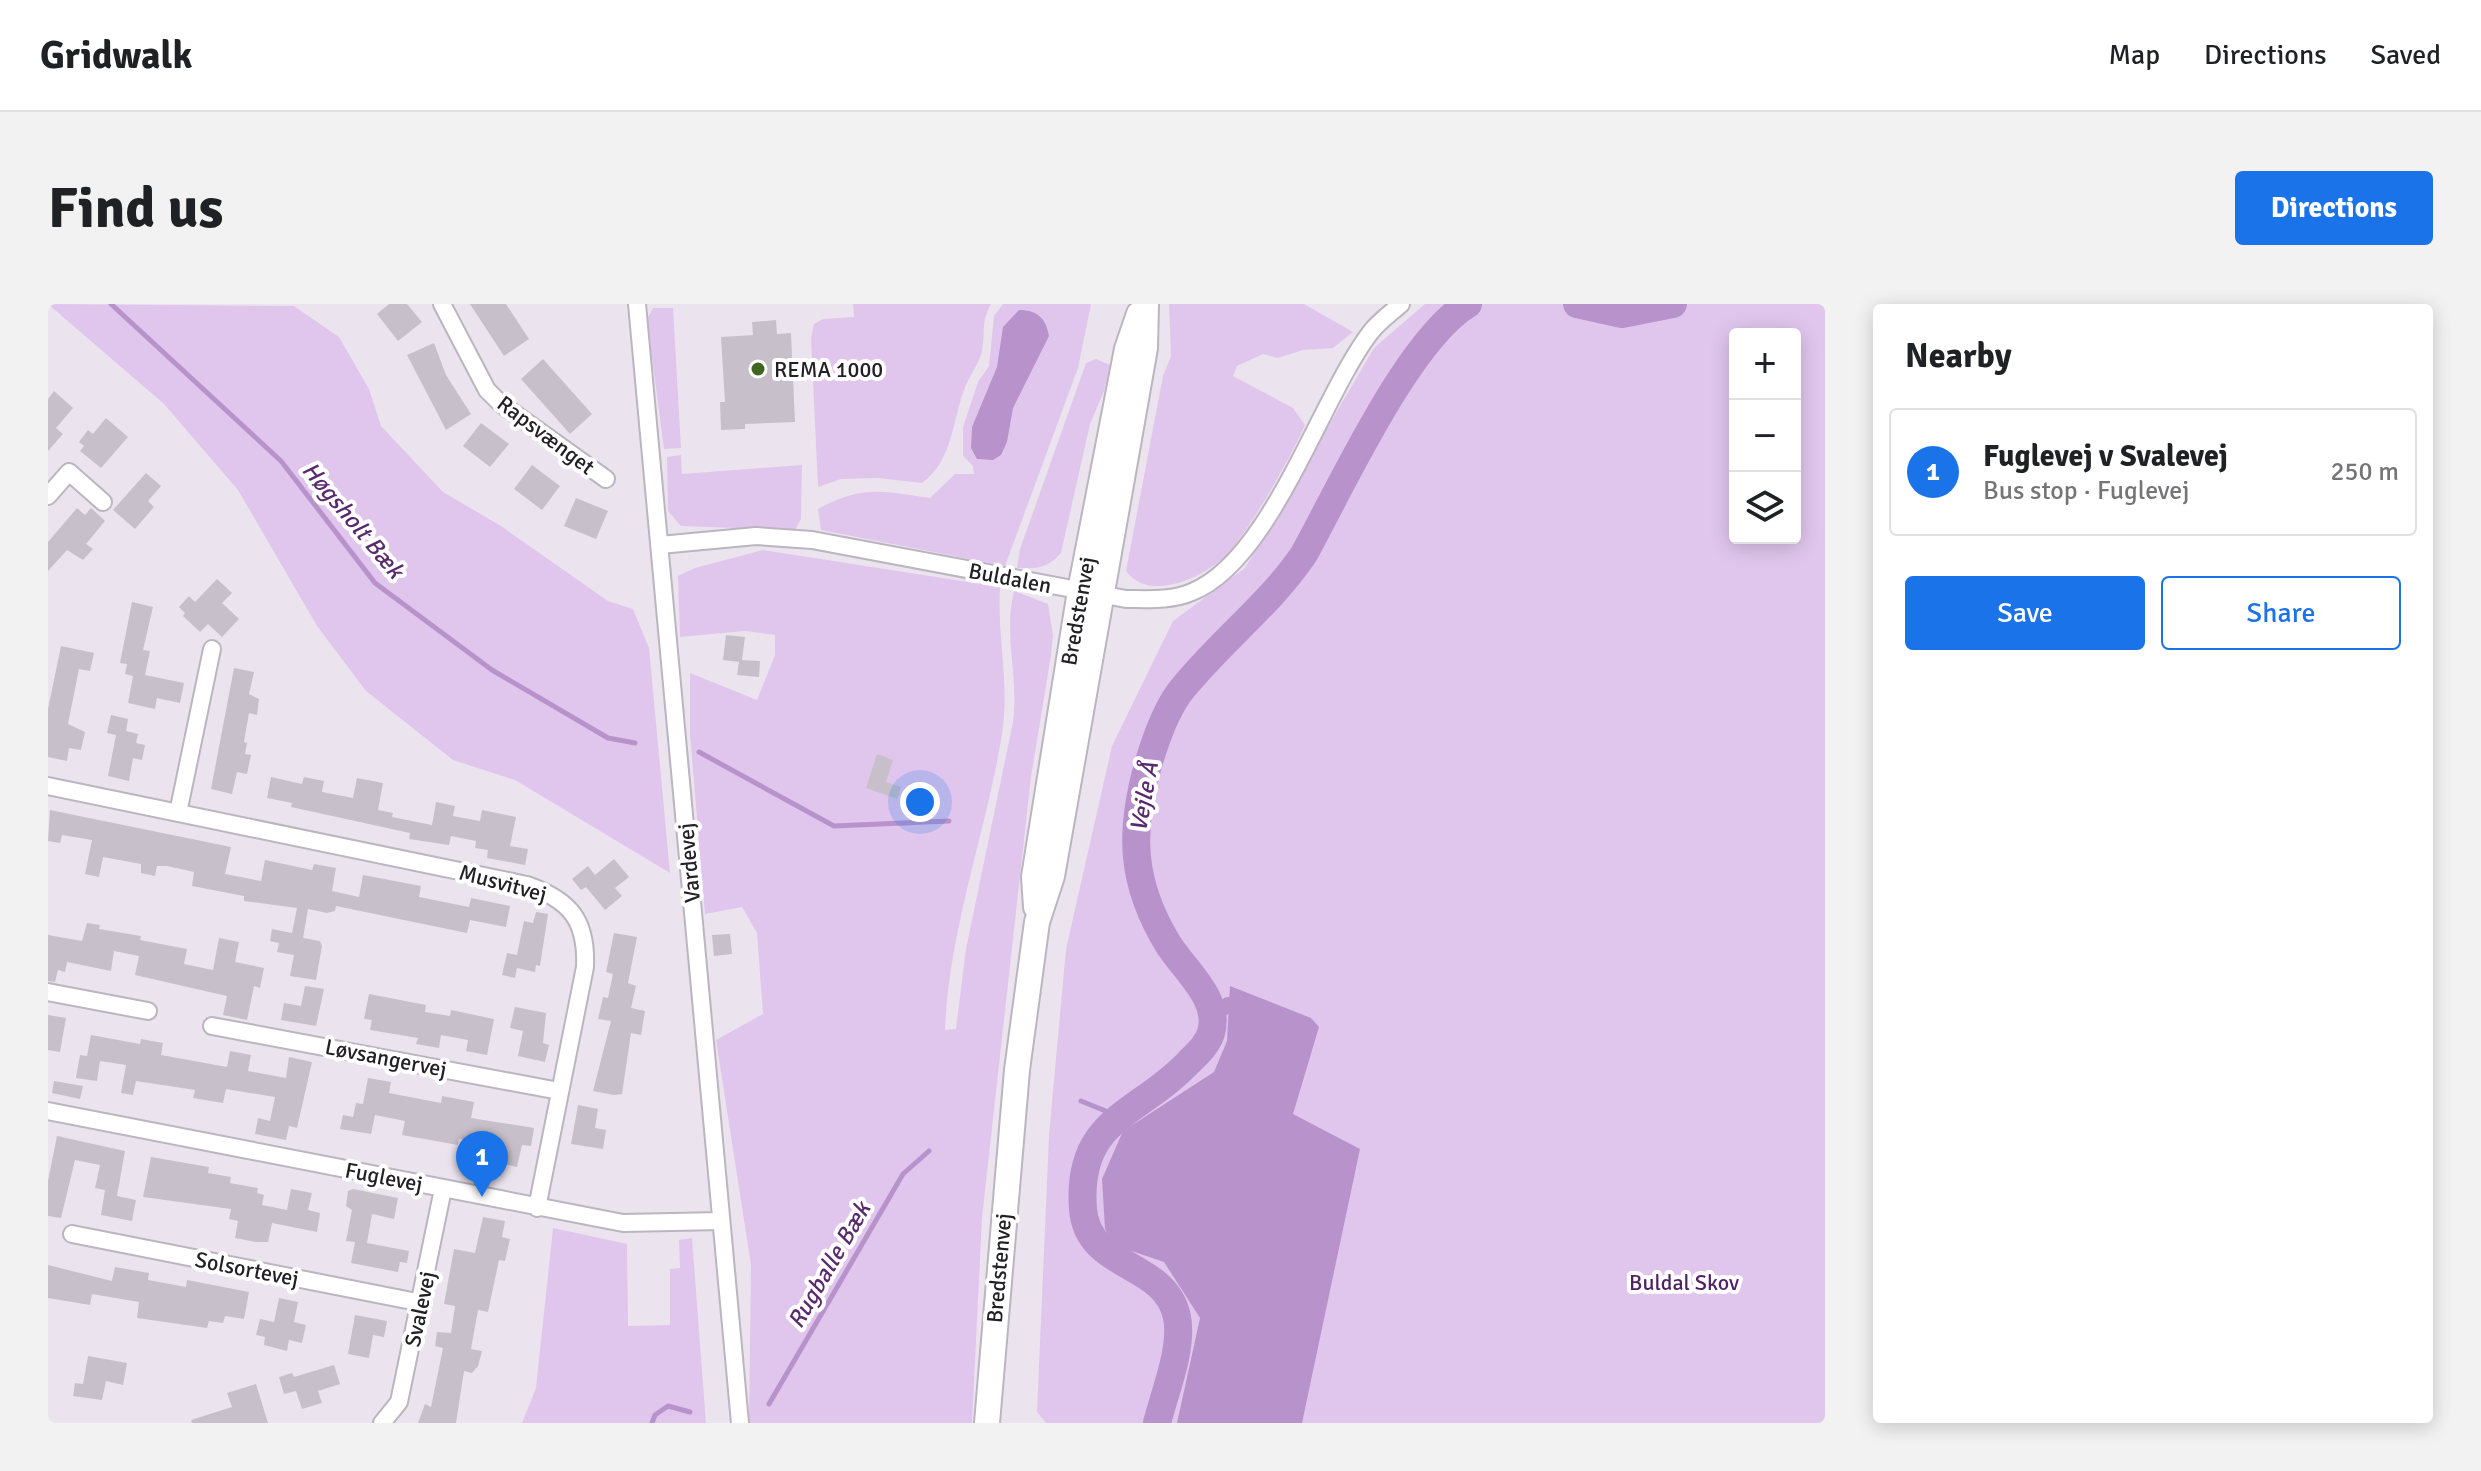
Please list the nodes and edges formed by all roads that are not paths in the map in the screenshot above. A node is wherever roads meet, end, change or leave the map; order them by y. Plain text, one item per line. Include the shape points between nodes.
1 (442, 304) edge
2 (637, 304) edge
3 (1144, 304) edge
4 (1401, 304) edge
5 (606, 479) dead end
6 (48, 496) edge
7 (103, 502) dead end
8 (660, 545) junction
9 (1091, 593) junction
10 (212, 649) dead end
11 (48, 786) edge
12 (178, 813) junction
13 (48, 992) edge
14 (148, 1011) dead end
15 (212, 1026) dead end
16 (559, 1091) junction
17 (48, 1111) edge
18 (443, 1189) junction
19 (537, 1208) junction
20 (721, 1221) junction
21 (72, 1234) dead end
22 (422, 1303) junction
23 (382, 1423) edge
24 (740, 1423) edge
25 (987, 1423) edge

1 - 5 street, Rapsvænget via 493,397
2 - 8 street, Vardevej
3 - 9 highway, Bredstenvej via 1127,349
4 - 9 street, Buldalen via 1371,332 1256,532 1219,574 1193,592 1163,599
6 - 7 street via 69,472
8 - 9 street, Buldalen via 756,536 812,540
8 - 20 street, Vardevej
9 - 25 highway, Bredstenvej via 1052,876 1037,922 1017,1070
10 - 12 street
11 - 12 street, Musvitvej
12 - 16 street, Musvitvej via 552,894 572,912 585,946
13 - 14 street
15 - 16 street, Løvsangervej
16 - 19 street, Musvitvej
17 - 18 street, Fuglevej
18 - 19 street, Fuglevej
18 - 22 street, Svalevej
19 - 20 street, Fuglevej via 623,1223
20 - 24 street, Vardevej
21 - 22 street, Solsortevej
22 - 23 street, Svalevej via 399,1402

